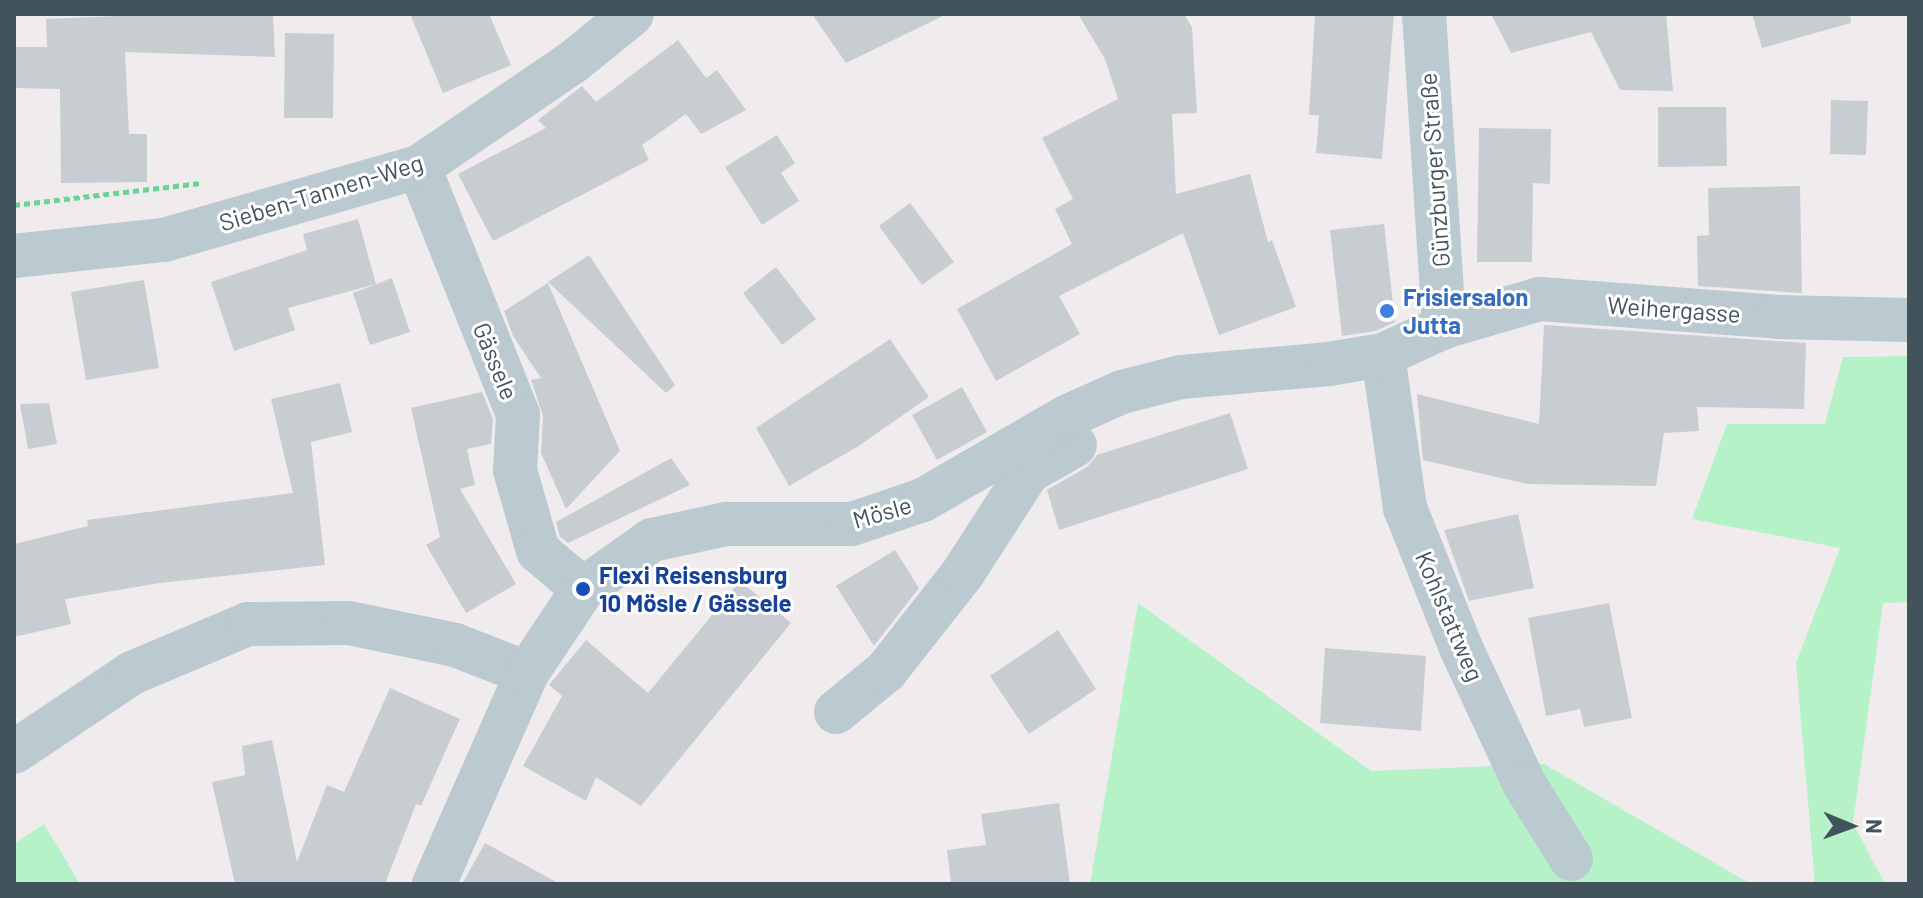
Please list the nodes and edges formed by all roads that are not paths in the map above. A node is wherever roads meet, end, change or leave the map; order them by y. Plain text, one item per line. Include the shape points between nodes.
1 (632, 14) edge
2 (1424, 14) edge
3 (419, 167) junction
4 (14, 256) edge
5 (1909, 320) edge
6 (1444, 327) junction
7 (1383, 355) junction
8 (1068, 416) junction
9 (583, 589) junction
10 (527, 673) junction
11 (836, 712) dead end
12 (14, 752) edge
13 (1571, 859) dead end
14 (434, 884) edge

1 - 3 street, Sieben-Tannen-Weg via 573,62
2 - 6 street, Günzburger Straße
3 - 4 street, Sieben-Tannen-Weg via 164,240
3 - 9 street, Gässele via 518,415 515,470 538,551
5 - 6 street, Weihergasse via 1778,317 1540,299
6 - 7 street, Mösle
7 - 8 street, Mösle via 1181,377 1122,392
7 - 13 street, Kohlstattweg via 1405,508 1461,648 1525,785
8 - 9 street, Mösle via 923,500 852,524 726,524 652,540
8 - 11 street via 1079,443 1028,472 963,573 886,671
9 - 10 street, Mösle
10 - 12 street via 455,645 349,623 248,624 132,673
10 - 14 street, Mösle

